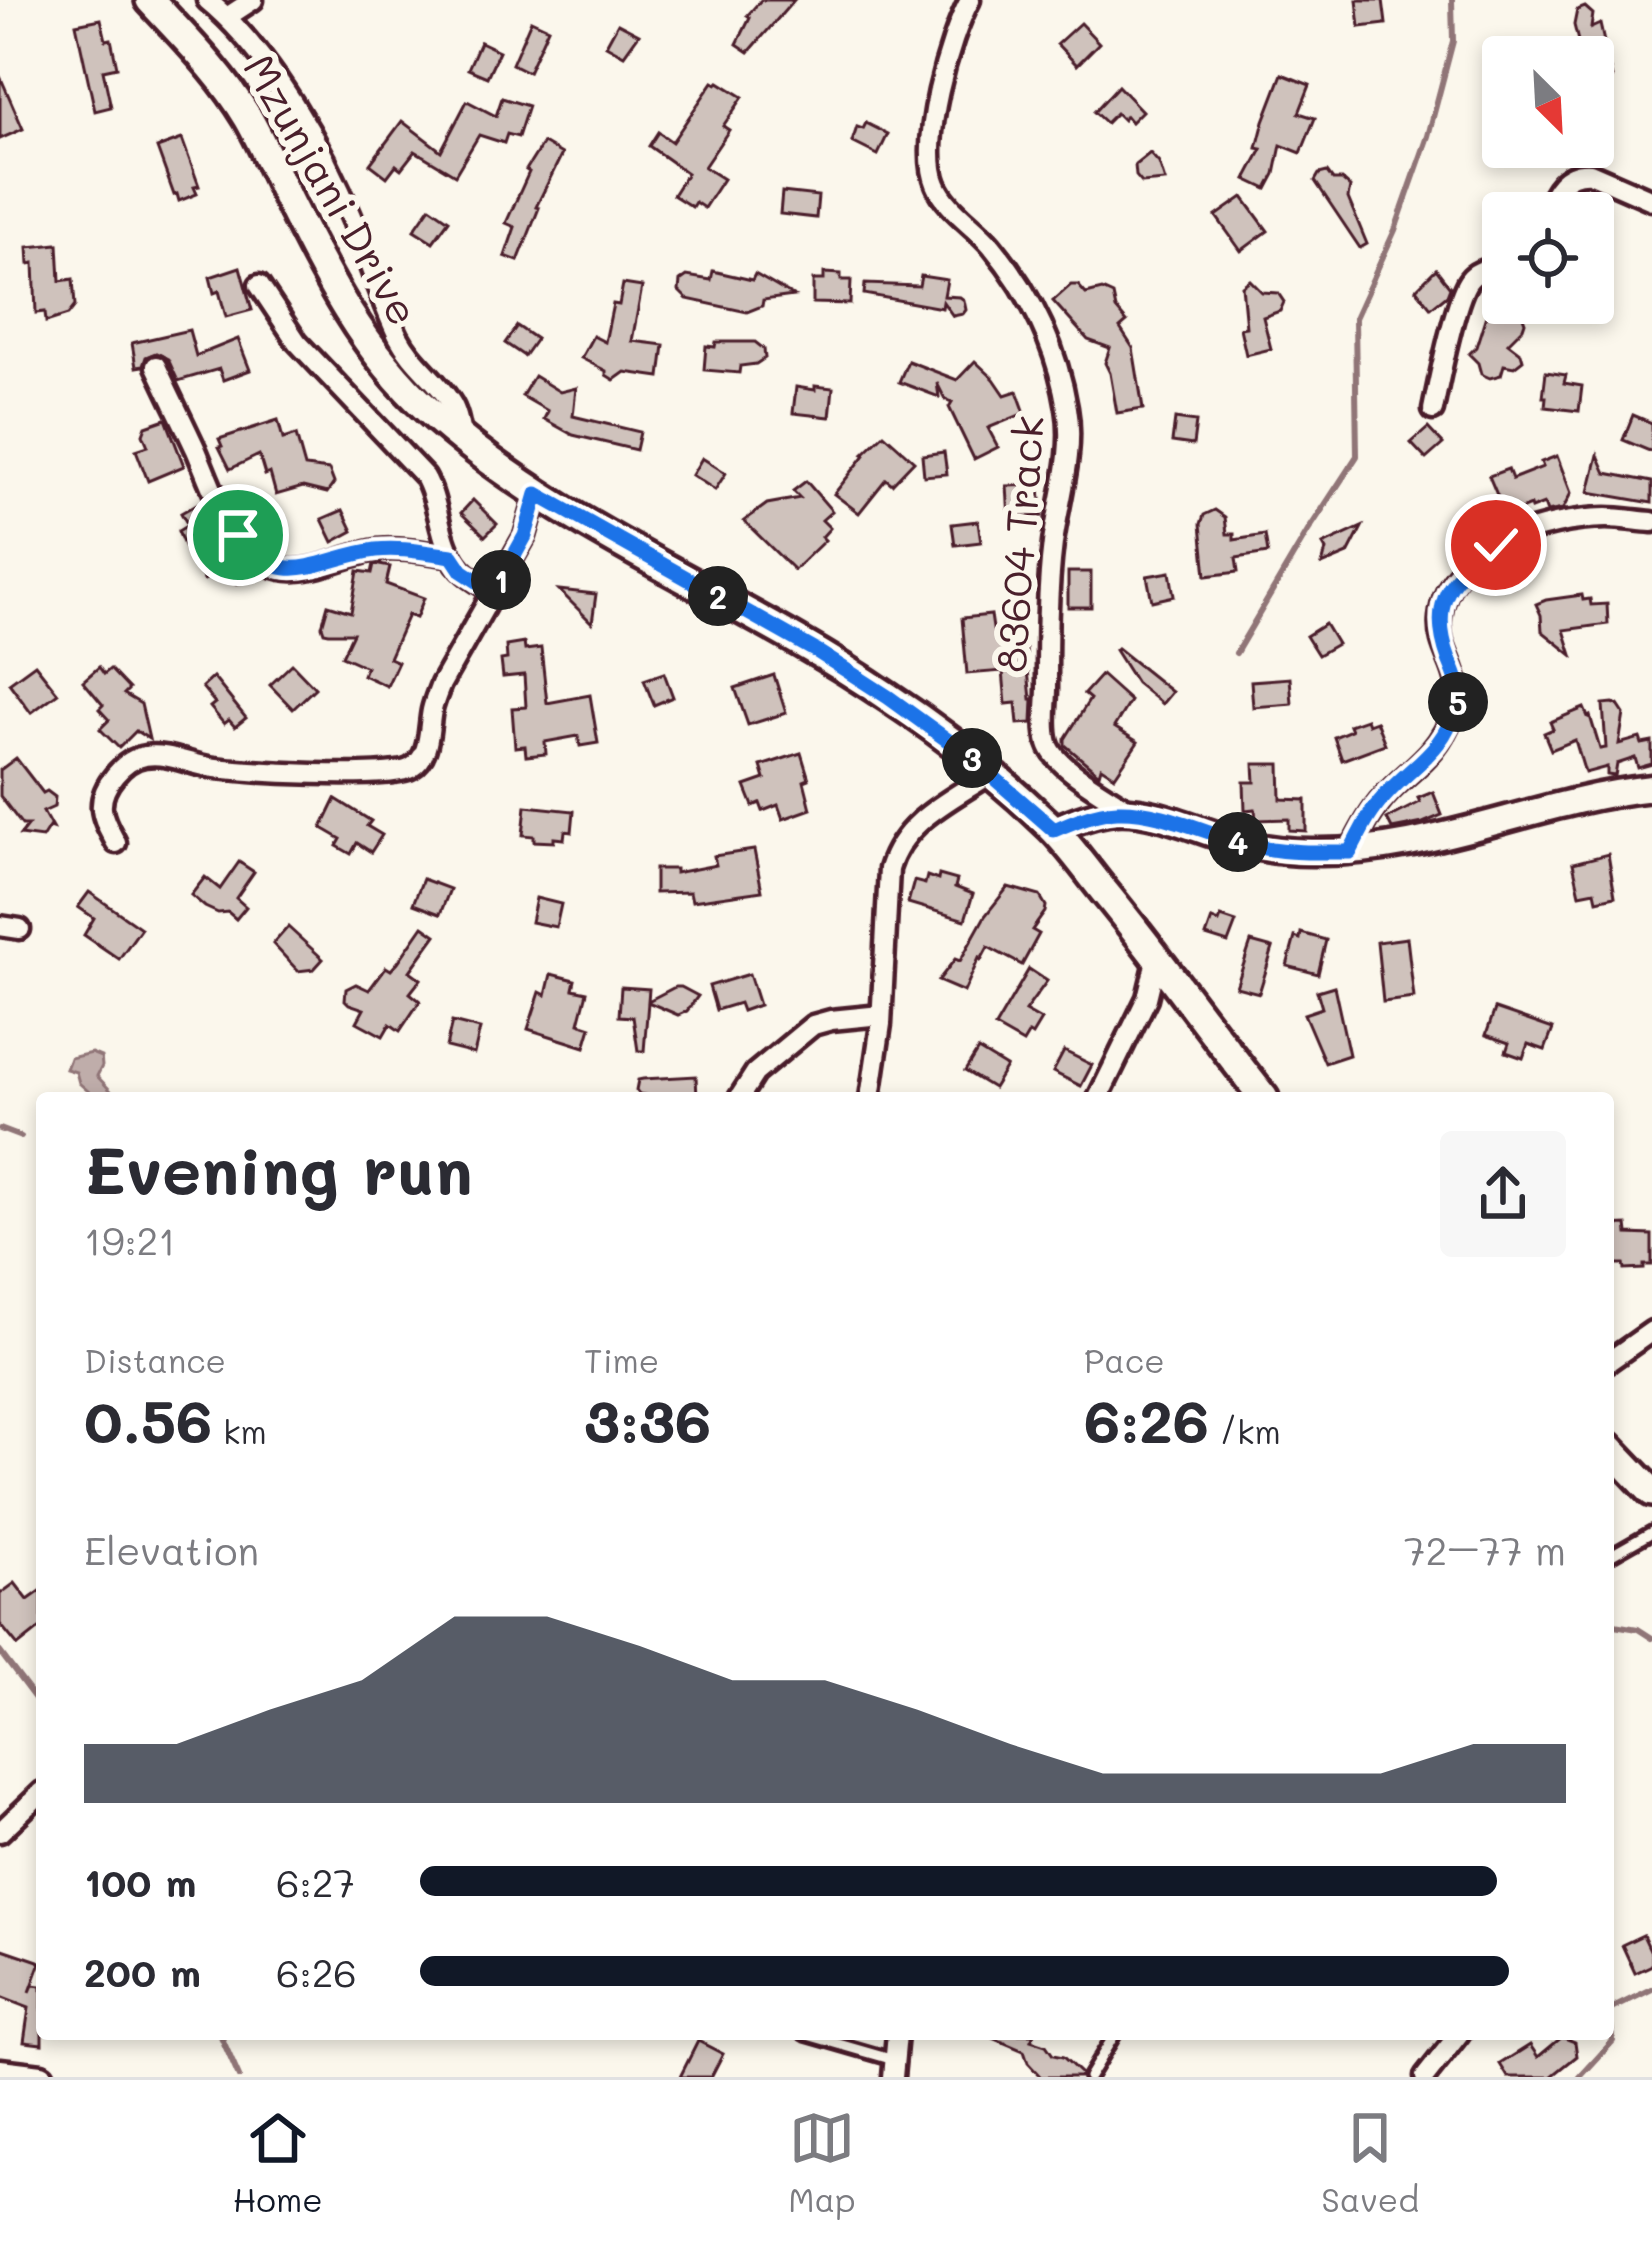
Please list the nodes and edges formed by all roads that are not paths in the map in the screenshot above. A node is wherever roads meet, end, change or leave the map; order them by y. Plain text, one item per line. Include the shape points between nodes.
1 (150, 0) edge
2 (207, 0) edge
3 (253, 0) edge
4 (970, 0) edge
5 (227, 17) junction
6 (1555, 192) edge
7 (1652, 200) edge
8 (1482, 271) edge
9 (259, 284) dead end
10 (156, 366) dead end
11 (1433, 410) dead end
12 (463, 440) junction
13 (537, 494) junction
14 (1652, 523) edge
15 (452, 556) junction
16 (494, 592) junction
17 (990, 774) junction
18 (1652, 788) edge
19 (1131, 812) junction
20 (1054, 830) junction
21 (116, 843) dead end
22 (1350, 852) junction
23 (1157, 957) junction
24 (881, 1015) junction
25 (743, 1092) edge
26 (871, 1092) edge
27 (1101, 1092) edge
28 (1259, 1092) edge
29 (1652, 1330) edge
30 (1614, 1358) edge
31 (1614, 1452) edge
32 (1652, 1492) edge
33 (1652, 1532) edge
34 (1614, 1554) edge
35 (36, 1798) edge
36 (0, 1832) edge
37 (820, 2040) edge
38 (1111, 2040) edge
39 (1454, 2040) edge
40 (894, 2068) edge
41 (0, 2072) edge
42 (41, 2077) edge
43 (1089, 2077) edge
44 (1425, 2077) edge

1 - 12 main road, Mzunjani Drive via 217,71 249,120 360,331
2 - 5 street
3 - 5 street
4 - 19 street, 83604 Track via 934,112 931,165 944,198 1016,276 1051,345 1069,436 1047,612 1048,742 1059,762
5 - 12 street via 307,123 401,342 451,401
6 - 7 street via 1581,172
8 - 11 street via 1468,281
9 - 15 street via 297,342 425,477
10 - 15 street via 222,511 265,562 299,570 379,550
12 - 13 main road, Mzunjani Drive
13 - 16 street
13 - 17 main road, Mzunjani Drive via 835,663
14 - 22 street via 1611,518 1535,529 1496,545 1455,578 1440,620 1459,685 1450,721 1437,748 1371,812
15 - 16 street
16 - 21 street via 441,684 426,749 410,769 353,775 211,768 148,755 128,764 104,794
17 - 20 main road, Mzunjani Drive
17 - 24 street via 925,817 896,848
18 - 22 street
19 - 20 street
19 - 22 street via 1267,849
20 - 23 main road, Mzunjani Drive
23 - 27 street via 1147,998
23 - 28 main road, Mzunjani Drive
24 - 25 street via 813,1025
24 - 26 street
29 - 30 street
31 - 32 main road
33 - 34 lane
35 - 36 street
37 - 40 lane
38 - 43 lane
39 - 44 street
41 - 42 street

